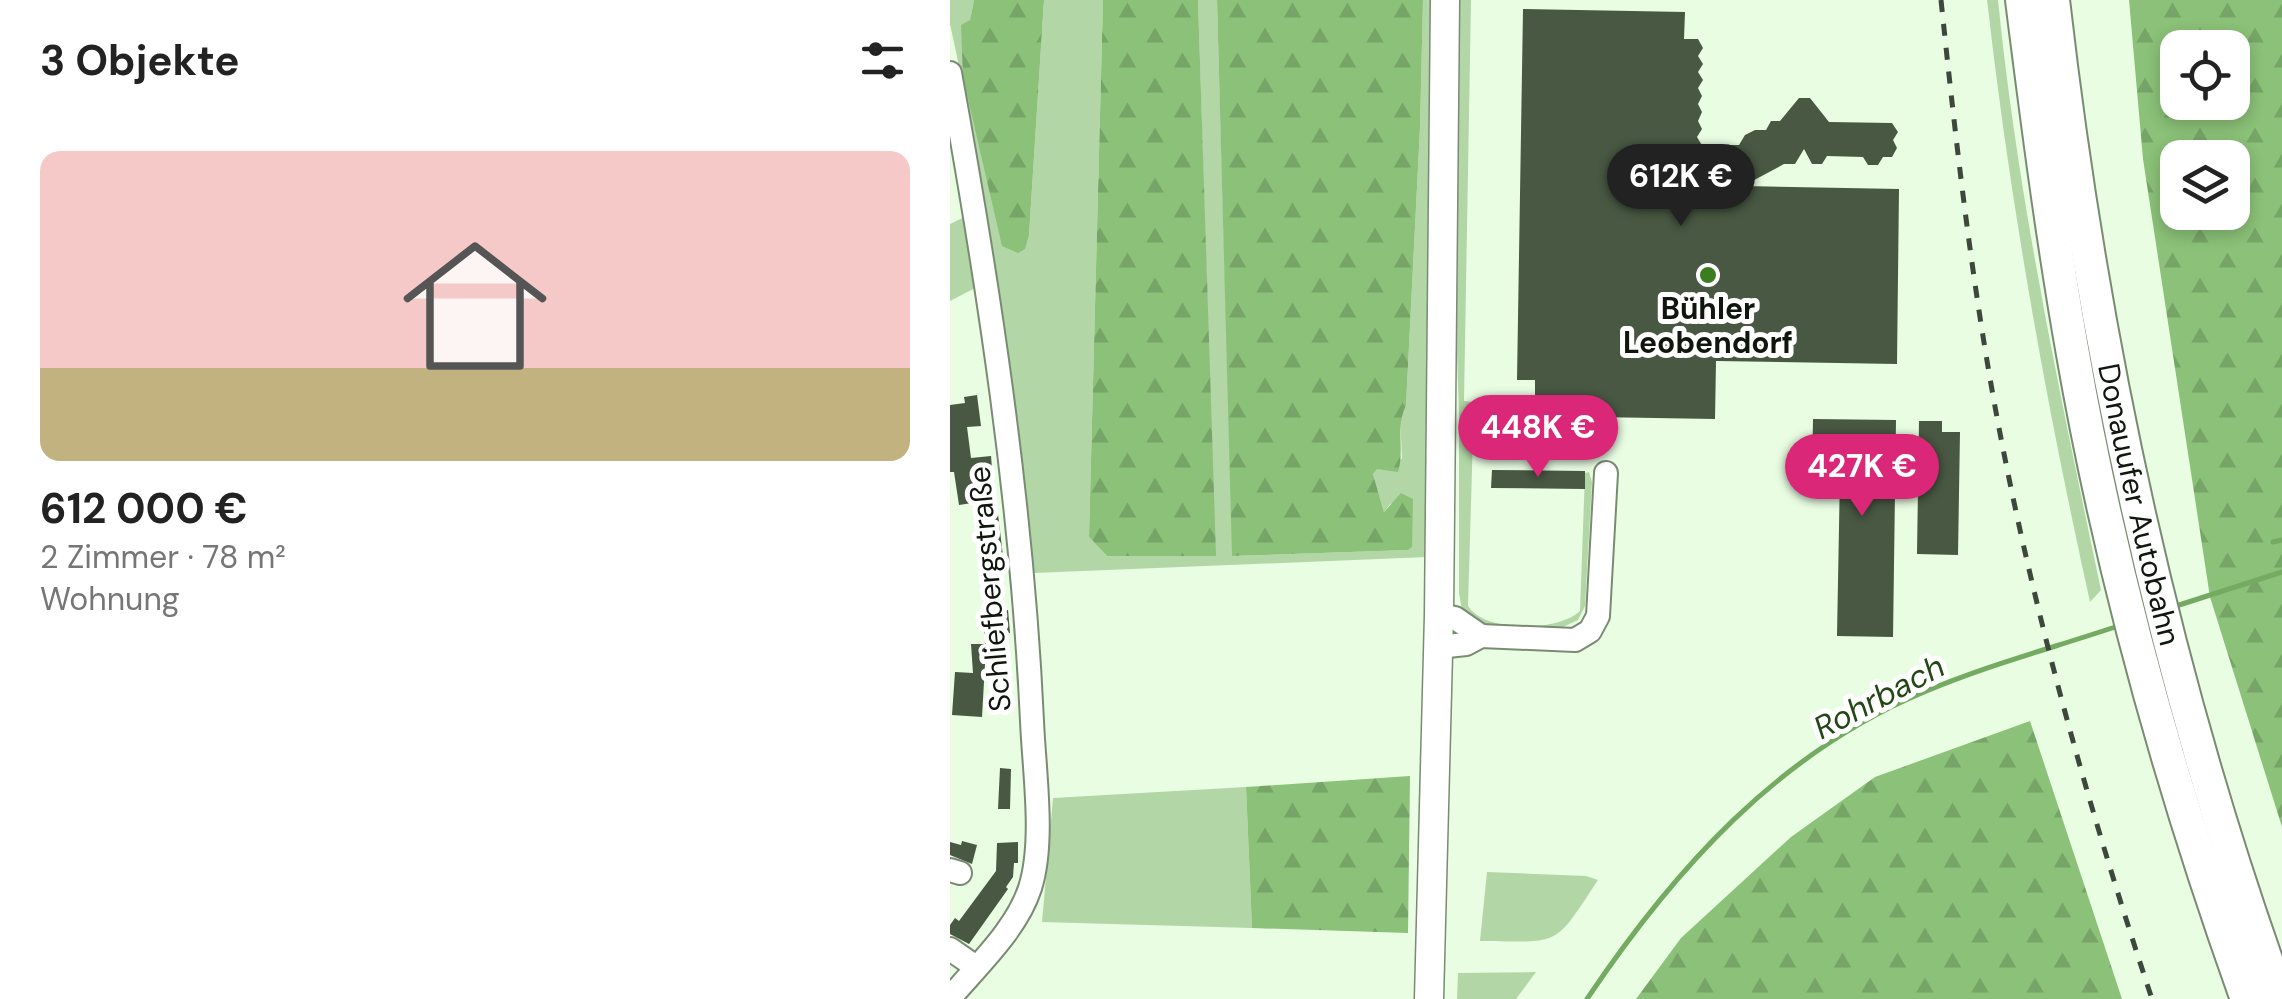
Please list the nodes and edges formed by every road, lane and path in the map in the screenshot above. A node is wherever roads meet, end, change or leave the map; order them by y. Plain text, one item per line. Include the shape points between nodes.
1 (1445, 0) edge
2 (2022, 0) edge
3 (2054, 0) edge
4 (950, 73) edge
5 (1606, 473) dead end
6 (2142, 594) junction
7 (1439, 615) junction
8 (1481, 636) junction
9 (2155, 643) junction
10 (1438, 647) junction
11 (950, 950) edge
12 (976, 967) junction
13 (950, 998) edge
14 (1430, 999) edge
15 (2248, 999) edge
16 (2280, 999) edge

1 - 7 main road
2 - 6 highway, Donauufer Autobahn via 2074,357
3 - 6 highway, Donauufer Autobahn
4 - 12 street, Schliefbergstraße via 1018,524 1036,797 1030,889
5 - 8 street via 1598,616 1590,631 1567,640
6 - 9 highway, Donauufer Autobahn
7 - 8 street
7 - 10 main road
8 - 10 street
9 - 15 highway, Donauufer Autobahn via 2183,804
9 - 16 highway, Donauufer Autobahn
10 - 14 main road
11 - 12 street
12 - 13 street, Schliefbergstraße

